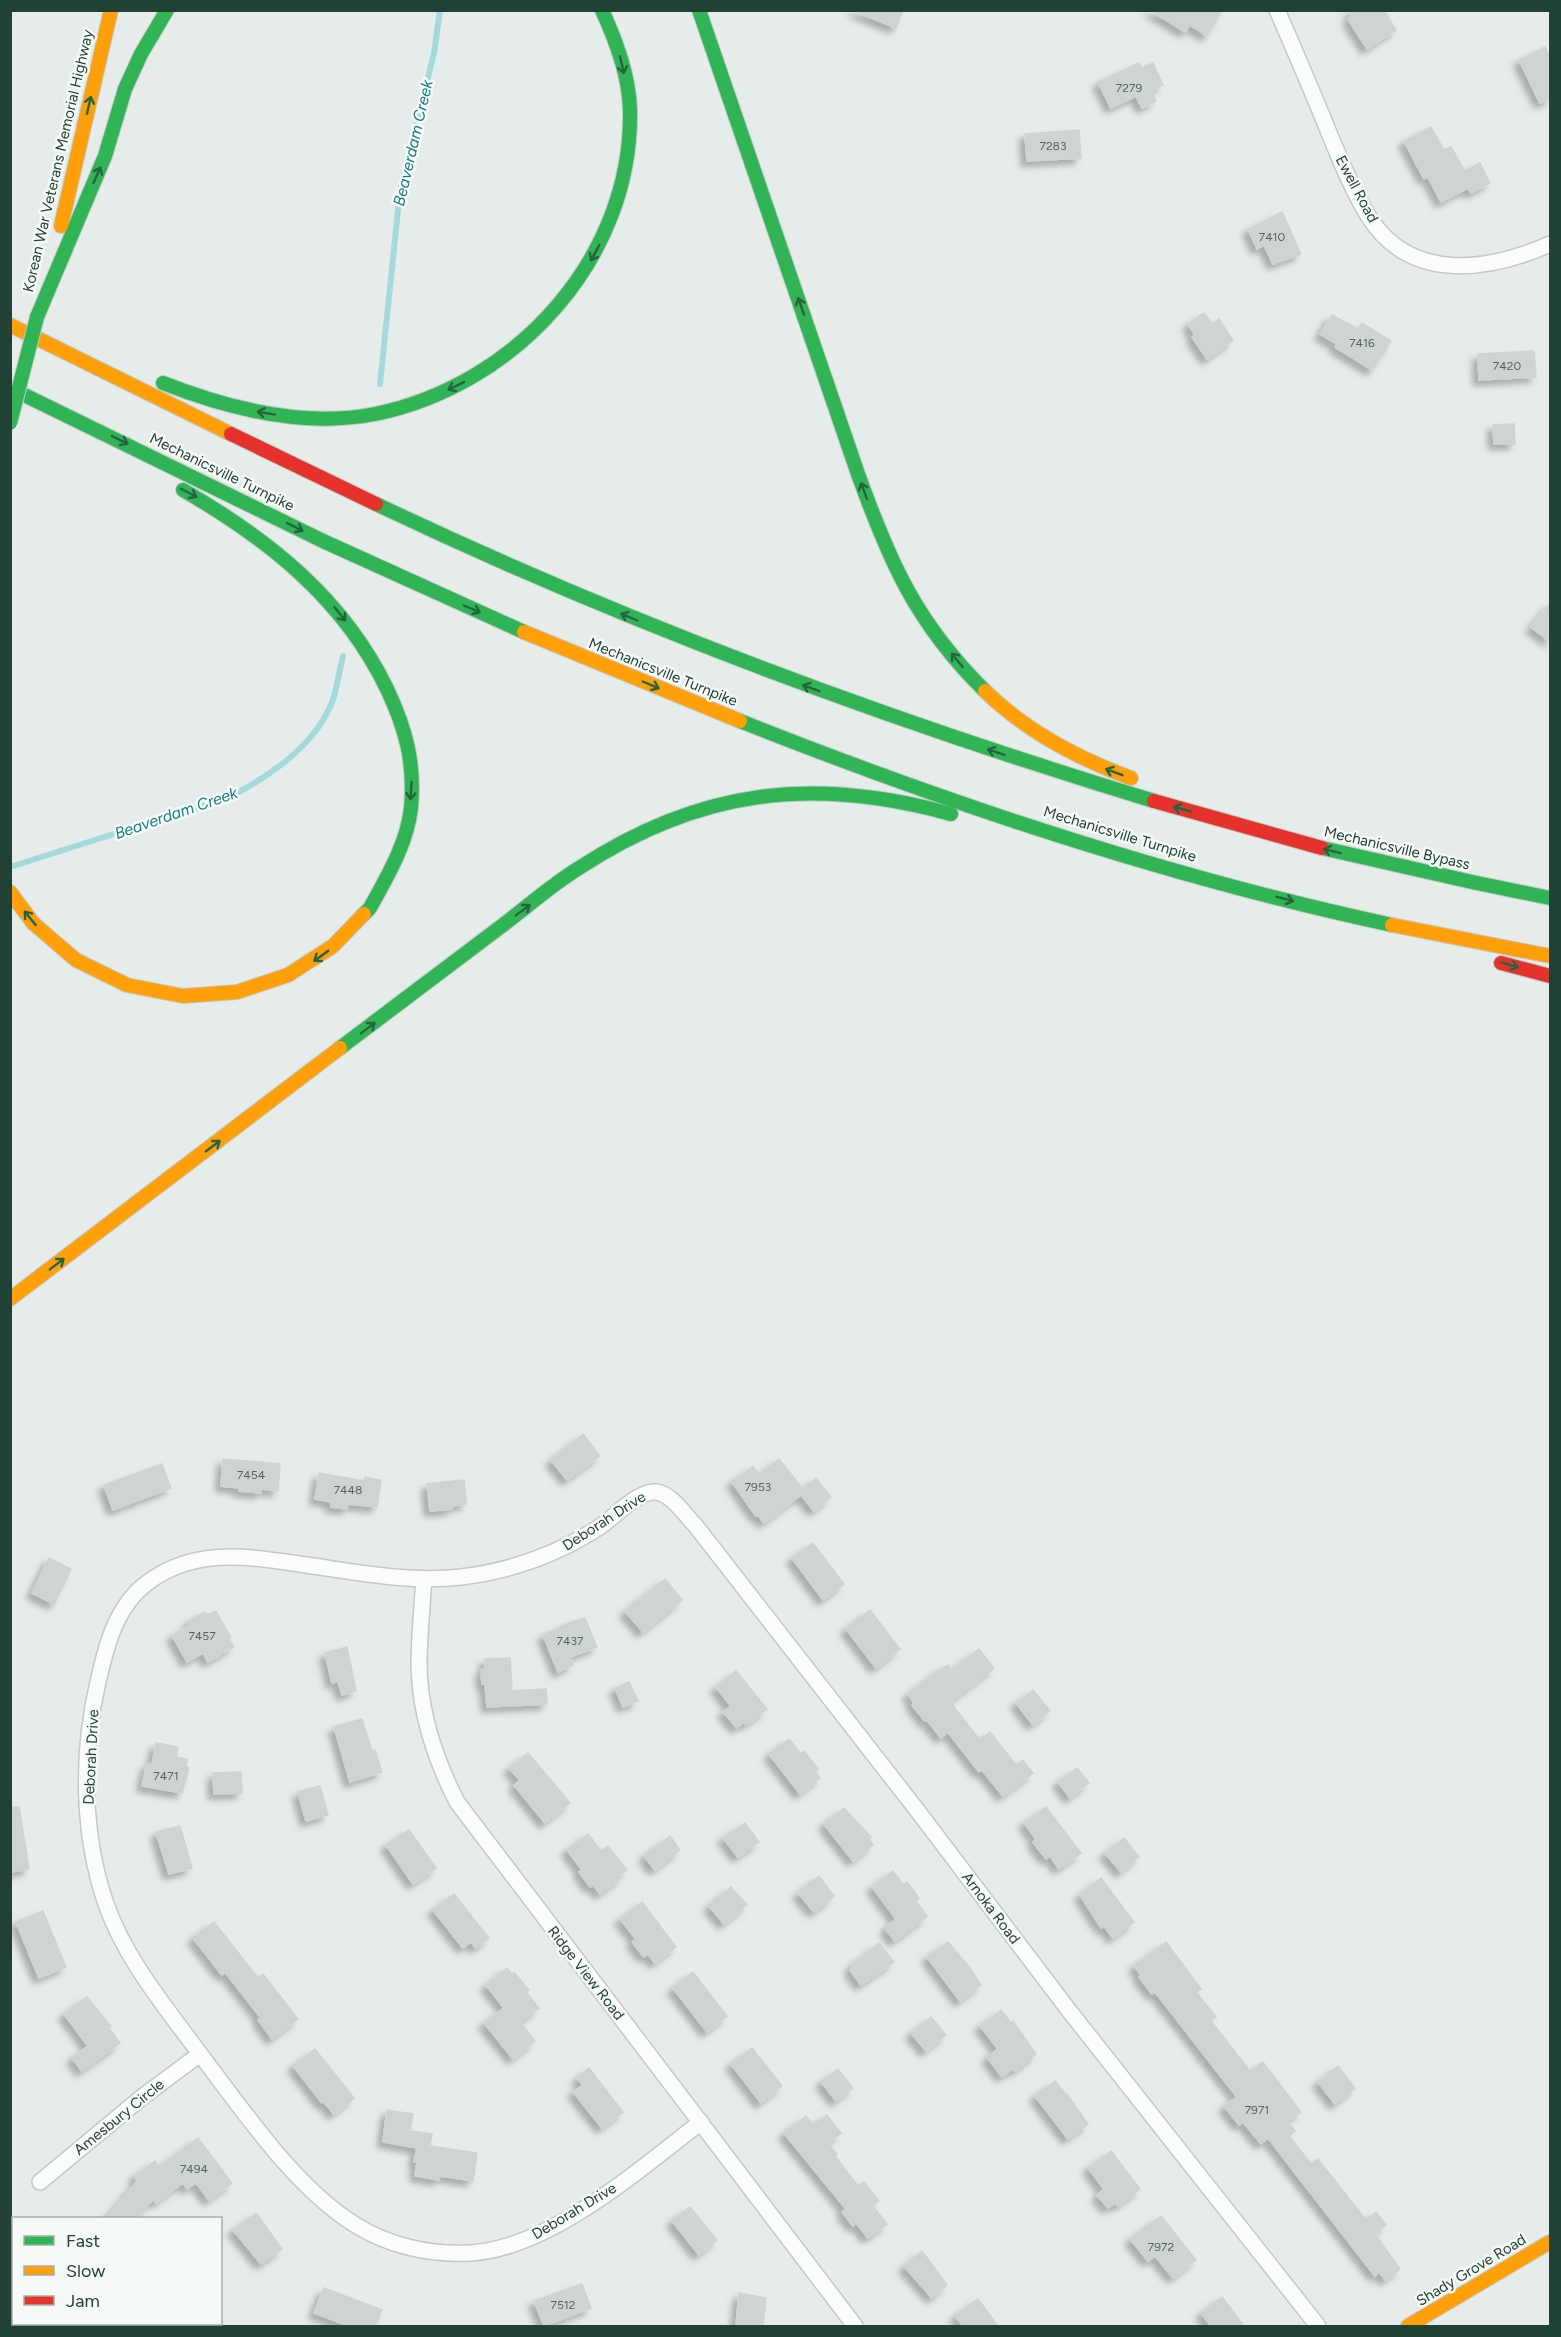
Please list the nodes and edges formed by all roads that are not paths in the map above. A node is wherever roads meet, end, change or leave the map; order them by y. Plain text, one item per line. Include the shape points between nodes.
1 (111, 10) edge
2 (167, 10) edge
3 (602, 10) edge
4 (699, 10) edge
5 (1277, 10) edge
6 (67, 226) junction
7 (1551, 244) edge
8 (10, 324) edge
9 (103, 356) dead end
10 (150, 377) dead end
11 (10, 389) edge
12 (10, 423) edge
13 (142, 468) dead end
14 (172, 484) dead end
15 (1141, 782) dead end
16 (1233, 809) dead end
17 (1237, 886) junction
18 (1512, 891) junction
19 (10, 892) edge
20 (1551, 898) edge
21 (1333, 911) junction
22 (1551, 956) edge
23 (1551, 976) edge
24 (10, 1299) edge
25 (661, 1493) joint
26 (424, 1579) junction
27 (200, 2054) junction
28 (700, 2122) junction
29 (40, 2182) dead end
30 (1551, 2242) edge
31 (855, 2326) edge
32 (1318, 2326) edge
33 (1408, 2326) edge

6 -> 1 main road, Korean War Veterans Memorial Highway
6 -> 2 main road via 105,156 125,89 141,54
3 -> 10 main road via 621,59 630,110 624,180 609,224 578,280 540,326 506,356 471,379 429,398 376,414 340,418 287,416 239,407 196,396
15 -> 4 main road via 1052,743 996,702 938,637 906,590 858,474
5 - 7 street, Ewell Road via 1340,160 1368,216 1382,234 1420,259 1466,266 1523,256
6 - 12 main road, bridge via 37,317
8 - 9 main road
18 -> 8 main road, Mechanicsville Bypass via 1238,826 1104,787 845,700 641,622 370,503
11 - 13 main road
11 -> 17 main road, Mechanicsville Turnpike via 429,591 656,688 954,798 1106,849
14 -> 19 main road via 234,520 299,570 354,630 376,664 410,752 410,807 391,873 348,933 317,959 258,987 195,997 147,991 110,979 77,961 52,942
16 - 18 main road
17 -> 21 main road, Mechanicsville Turnpike
24 -> 17 main road via 578,868 621,842 684,815 781,795 840,793 874,797
18 - 20 main road, Mechanicsville Bypass
21 - 22 main road
21 -> 23 main road
25 - 26 street, Deborah Drive via 641,1495 602,1525 548,1555 489,1572
25 - 32 street, Arnoka Road via 695,1525
26 - 27 street, Deborah Drive via 219,1556 168,1570 145,1584 115,1625 89,1732 88,1821 93,1853 113,1922 141,1971
26 - 28 street, Ridge View Road via 419,1659 422,1696 441,1771 457,1802 501,1864
27 - 28 street, Deborah Drive via 288,2165 333,2208 356,2226 384,2239 438,2253 503,2248 538,2235 633,2175
27 - 29 street, Amesbury Circle
28 - 31 street, Ridge View Road
30 - 33 main road, Shady Grove Road

